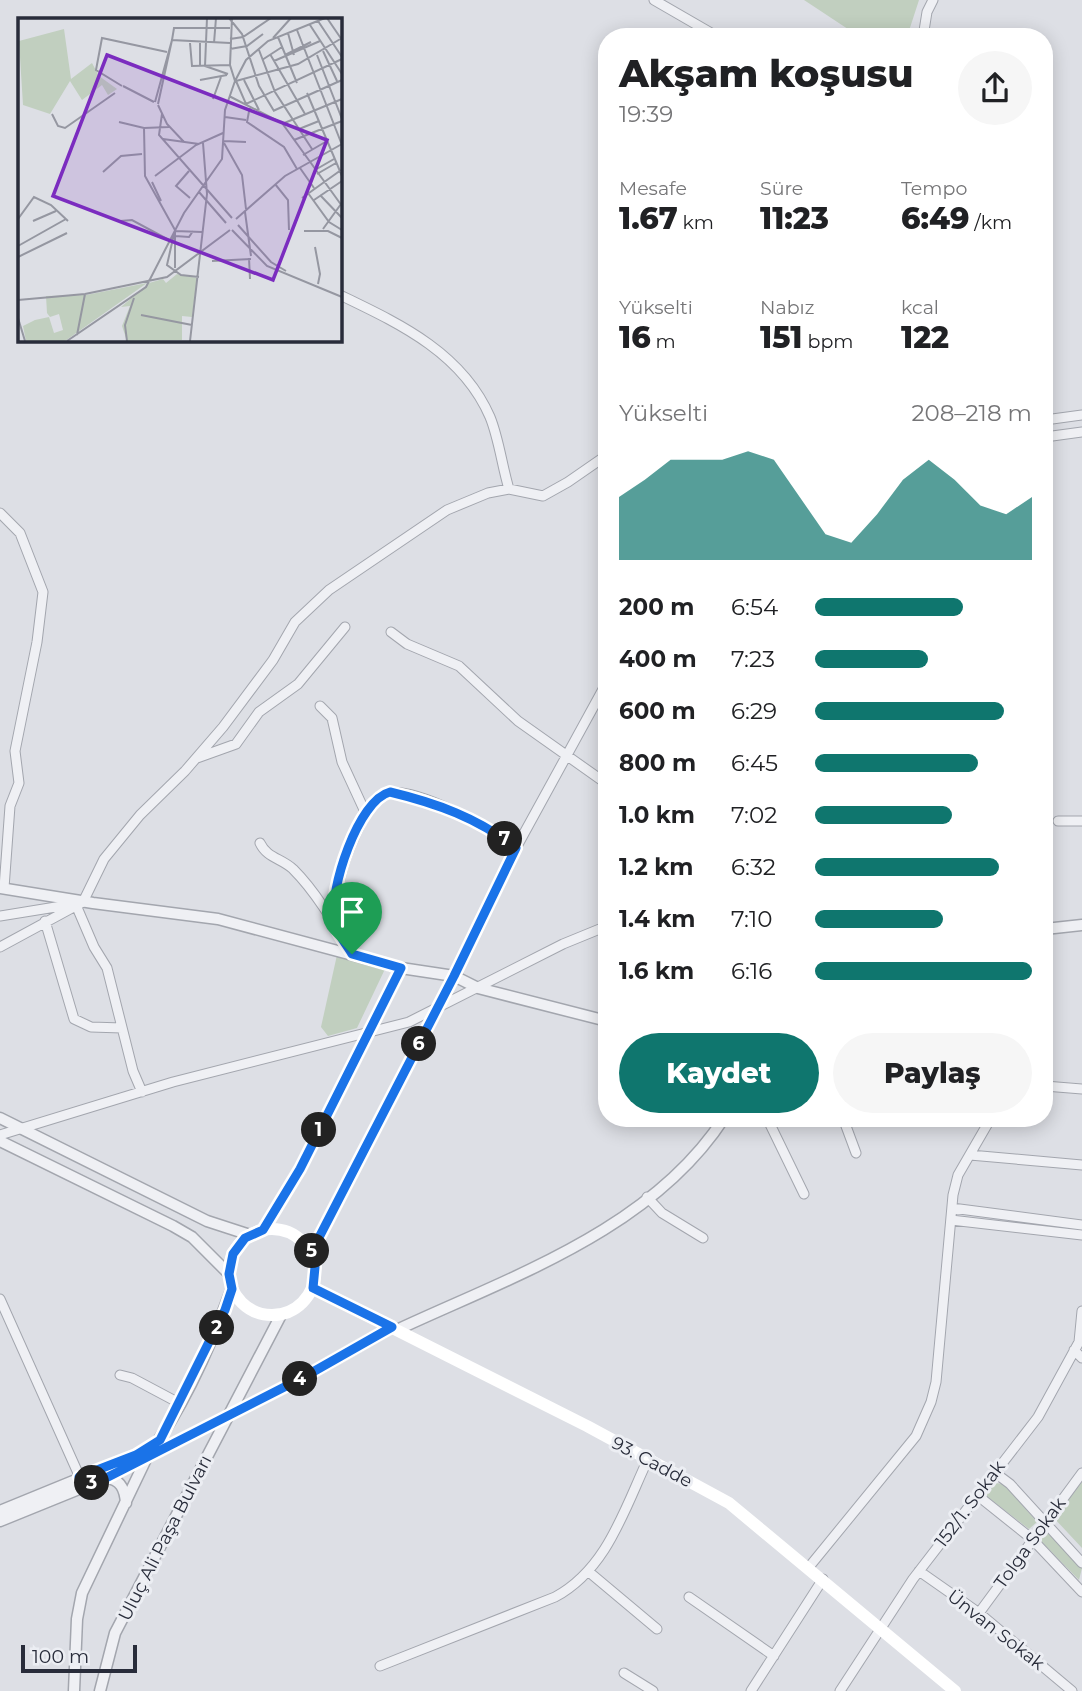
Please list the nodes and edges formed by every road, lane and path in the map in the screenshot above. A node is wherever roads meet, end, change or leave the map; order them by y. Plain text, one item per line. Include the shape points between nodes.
1 (654, 0) edge
2 (933, 0) edge
3 (702, 28) edge
4 (924, 28) edge
5 (341, 296) edge
6 (1082, 415) edge
7 (1053, 419) edge
8 (1082, 432) edge
9 (1053, 436) edge
10 (598, 461) edge
11 (509, 489) junction
12 (0, 513) edge
13 (345, 627) dead end
14 (391, 632) dead end
15 (598, 699) edge
16 (320, 706) dead end
17 (568, 754) junction
18 (196, 759) junction
19 (598, 777) edge
20 (366, 814) junction
21 (1058, 821) dead end
22 (1082, 821) edge
23 (260, 843) dead end
24 (516, 848) junction
25 (2, 888) edge
26 (80, 903) junction
27 (0, 916) edge
28 (45, 921) junction
29 (334, 922) junction
30 (1082, 925) edge
31 (1053, 928) edge
32 (598, 930) edge
33 (1, 947) edge
34 (352, 954) junction
35 (401, 968) junction
36 (454, 976) junction
37 (478, 988) junction
38 (436, 1011) junction
39 (598, 1019) edge
40 (122, 1028) junction
41 (368, 1033) junction
42 (1053, 1087) edge
43 (1082, 1089) edge
44 (142, 1092) junction
45 (0, 1118) edge
46 (718, 1127) edge
47 (771, 1127) edge
48 (847, 1127) edge
49 (986, 1127) edge
50 (20, 1129) junction
51 (0, 1135) edge
52 (0, 1141) edge
53 (856, 1153) dead end
54 (970, 1155) junction
55 (1082, 1165) edge
56 (804, 1194) dead end
57 (647, 1198) junction
58 (952, 1208) junction
59 (951, 1220) junction
60 (1082, 1225) edge
61 (256, 1232) junction
62 (1082, 1235) edge
63 (703, 1238) dead end
64 (311, 1253) junction
65 (229, 1274) junction
66 (313, 1288) junction
67 (232, 1289) junction
68 (0, 1299) edge
69 (1082, 1311) edge
70 (281, 1315) junction
71 (396, 1328) junction
72 (1074, 1350) junction
73 (1082, 1358) edge
74 (120, 1376) dead end
75 (179, 1403) junction
76 (228, 1416) junction
77 (160, 1440) junction
78 (148, 1455) junction
79 (648, 1460) junction
80 (994, 1472) junction
81 (1082, 1474) edge
82 (106, 1478) junction
83 (81, 1481) junction
84 (977, 1495) junction
85 (126, 1505) junction
86 (0, 1511) edge
87 (0, 1521) edge
88 (1043, 1523) junction
89 (1032, 1539) junction
90 (1082, 1563) edge
91 (809, 1567) junction
92 (919, 1571) junction
93 (589, 1572) junction
94 (823, 1579) junction
95 (1082, 1592) edge
96 (689, 1597) dead end
97 (979, 1614) junction
98 (657, 1629) dead end
99 (880, 1630) junction
100 (774, 1656) junction
101 (380, 1667) dead end
102 (624, 1674) dead end
103 (1082, 1687) edge
104 (844, 1690) edge
105 (75, 1691) edge
106 (100, 1691) edge
107 (653, 1691) edge
108 (751, 1691) edge
109 (956, 1691) edge
110 (1075, 1691) edge

1 - 3 street
2 - 4 street
5 - 11 street via 414,332 449,361 486,409
6 - 7 street
8 - 9 street
10 - 11 street via 543,496
11 - 18 street via 447,510 329,590 295,622 273,660
12 - 25 street via 20,533 43,592 15,751 19,783 10,806
13 - 18 street via 298,684 259,712 236,744
14 - 17 street via 407,644 459,666 519,721
15 - 17 street
16 - 20 street via 332,718 342,762
17 - 19 street
17 - 24 street
18 - 26 street via 139,815 104,859
20 - 24 street via 390,792 424,799 472,819
20 - 29 street via 344,855
21 - 22 street
23 - 29 street via 264,853 291,867
24 - 36 street
25 - 26 street
26 - 27 street
26 - 28 street
26 - 34 street via 218,919
26 - 40 street via 107,968
28 - 33 street
28 - 40 street via 74,1019 91,1027
29 - 34 street
30 - 31 street
32 - 37 street
34 - 35 street
35 - 36 street
35 - 41 street
36 - 37 street
36 - 38 street
37 - 38 street
37 - 39 street
38 - 41 street
38 - 64 street
40 - 44 street
41 - 44 street
41 - 61 street via 300,1169
42 - 43 street
44 - 50 street
45 - 50 street
46 - 57 street
47 - 56 street
48 - 53 street
49 - 54 street
50 - 51 street
50 - 61 street via 207,1221
52 - 65 street via 192,1237
54 - 55 street
54 - 58 street via 958,1175
57 - 63 street
57 - 71 street via 566,1252
58 - 59 street
58 - 60 street
59 - 62 street
59 - 91 street via 936,1382 923,1424
61 - 64 main road via 291,1233
61 - 65 main road via 236,1248
64 - 66 main road
65 - 67 main road
66 - 70 main road, Uluç Ali Paşa Bulvarı via 300,1306
66 - 71 main road, 93. Cadde
67 - 70 main road via 248,1309
67 - 75 street
68 - 83 street
69 - 72 street, 152/1. Sokak
70 - 76 street, Uluç Ali Paşa Bulvarı
71 - 76 street
71 - 79 main road, 93. Cadde
72 - 73 street
72 - 80 street, 152/1. Sokak via 1038,1417
74 - 75 street
75 - 77 street
76 - 78 street
76 - 106 street, Uluç Ali Paşa Bulvarı via 115,1633
77 - 78 street
77 - 83 street
78 - 82 street
78 - 85 street
79 - 91 main road, 93. Cadde via 729,1503
79 - 93 street
80 - 84 street, 152/1. Sokak
80 - 88 street
81 - 88 street, Tolga Sokak
82 - 83 street
82 - 85 street via 113,1478 123,1488
83 - 86 street
83 - 87 street
84 - 89 street
84 - 92 street, 152/1. Sokak
85 - 105 street via 82,1593
88 - 89 street, Tolga Sokak
88 - 90 street
89 - 95 street
89 - 97 street, Tolga Sokak
91 - 94 main road, 93. Cadde
92 - 97 street, Ünvan Sokak
92 - 99 street, 152/1. Sokak
93 - 98 street
93 - 101 street via 555,1597
94 - 99 main road, 93. Cadde
94 - 100 street
96 - 100 street
97 - 110 street, Ünvan Sokak
99 - 104 street, 152/1. Sokak
99 - 109 main road, 93. Cadde
100 - 108 street
102 - 107 street
103 - 110 street

